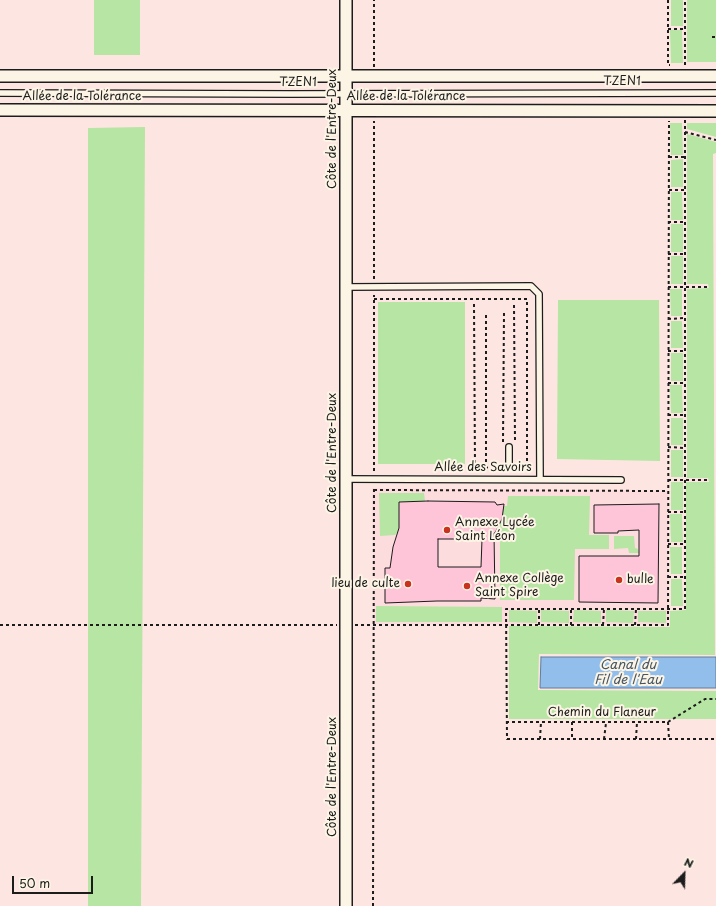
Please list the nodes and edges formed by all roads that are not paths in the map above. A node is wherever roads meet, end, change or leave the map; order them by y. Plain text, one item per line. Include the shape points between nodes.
1 (346, 0) edge
2 (0, 76) edge
3 (346, 76) junction
4 (716, 76) edge
5 (716, 92) edge
6 (0, 93) edge
7 (346, 94) junction
8 (0, 110) edge
9 (346, 110) junction
10 (716, 111) edge
11 (346, 287) junction
12 (509, 447) road end
13 (509, 463) road end
14 (346, 479) junction
15 (540, 479) junction
16 (621, 480) dead end
17 (346, 906) edge

1 - 3 street, Côte de l'Entre-Deux
2 - 3 street, Allée de la Tolérance
3 - 4 street, Allée de la Tolérance via 685,71
3 - 7 street, Côte de l'Entre-Deux
5 - 7 lane, TZEN1
6 - 7 lane, TZEN1
7 - 9 street, Côte de l'Entre-Deux
8 - 9 street, Allée de la Tolérance
9 - 10 street, Allée de la Tolérance via 683,117
9 - 11 street, Côte de l'Entre-Deux
11 - 14 street, Côte de l'Entre-Deux
11 - 15 lane via 530,286 539,294
12 - 13 lane
14 - 15 lane, Allée des Savoirs
14 - 17 street, Côte de l'Entre-Deux
15 - 16 lane, Allée des Savoirs

